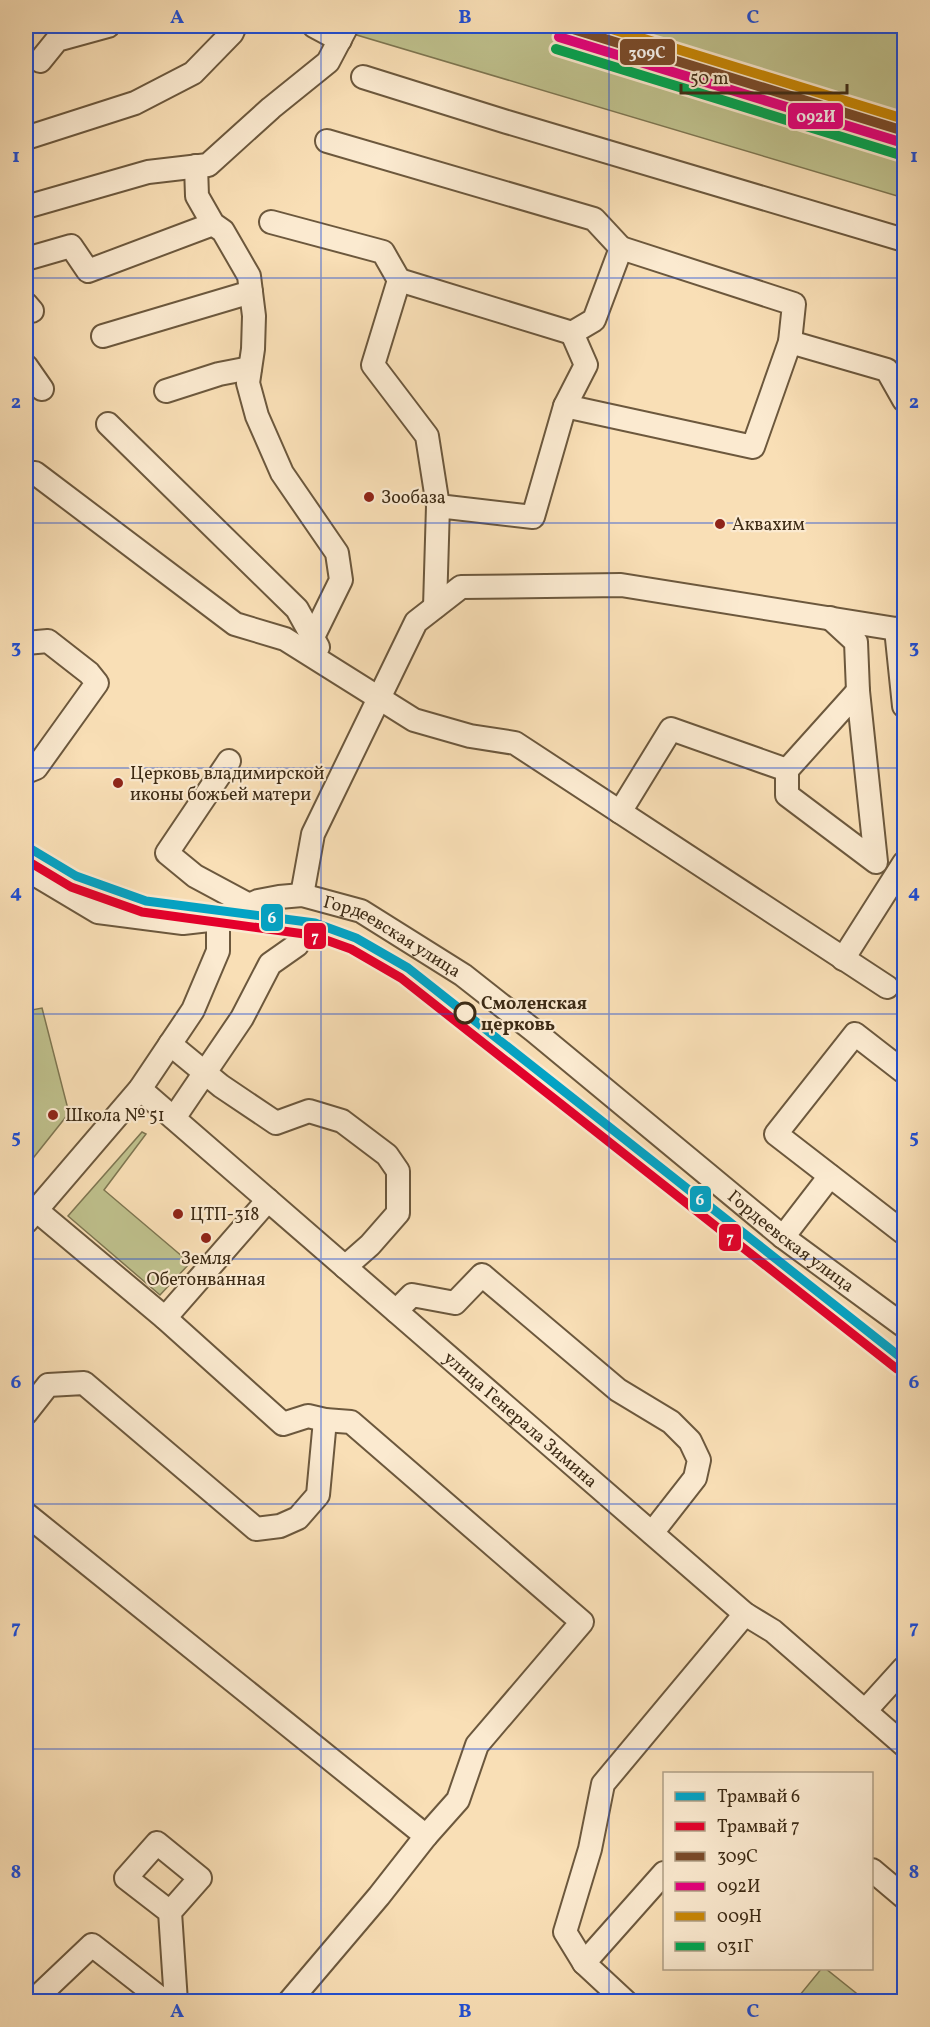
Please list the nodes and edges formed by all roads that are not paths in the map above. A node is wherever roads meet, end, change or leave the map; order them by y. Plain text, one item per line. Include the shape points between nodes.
1 (108, 26) edge
2 (235, 26) edge
3 (314, 26) edge
4 (343, 33) edge
5 (40, 61) dead end
6 (363, 77) dead end
7 (26, 138) edge
8 (327, 141) dead end
9 (196, 166) junction
10 (26, 207) edge
11 (271, 222) dead end
12 (213, 224) junction
13 (904, 240) edge
14 (621, 248) junction
15 (26, 259) edge
16 (399, 280) junction
17 (251, 292) junction
18 (572, 333) junction
19 (103, 336) dead end
20 (790, 342) junction
21 (26, 366) edge
22 (250, 368) junction
23 (42, 389) dead end
24 (166, 391) dead end
25 (904, 400) edge
26 (565, 406) junction
27 (108, 424) dead end
28 (35, 473) dead end
29 (438, 506) junction
30 (435, 608) junction
31 (830, 618) junction
32 (901, 629) edge
33 (313, 637) junction
34 (26, 642) edge
35 (330, 666) junction
36 (858, 691) junction
37 (379, 697) junction
38 (904, 706) edge
39 (229, 760) dead end
40 (787, 770) junction
41 (26, 772) edge
42 (620, 812) junction
43 (904, 863) edge
44 (26, 869) edge
45 (302, 895) junction
46 (249, 905) junction
47 (218, 919) junction
48 (297, 945) dead end
49 (843, 959) junction
50 (886, 987) dead end
51 (170, 1044) junction
52 (204, 1072) junction
53 (904, 1072) edge
54 (140, 1089) junction
55 (174, 1119) junction
56 (830, 1176) junction
57 (268, 1200) junction
58 (31, 1216) edge
59 (904, 1233) edge
60 (783, 1237) junction
61 (345, 1267) junction
62 (396, 1311) junction
63 (165, 1318) junction
64 (904, 1326) edge
65 (26, 1413) edge
66 (325, 1420) junction
67 (26, 1514) edge
68 (652, 1533) junction
69 (745, 1614) junction
70 (904, 1668) edge
71 (865, 1711) junction
72 (904, 1745) edge
73 (426, 1836) junction
74 (873, 1871) edge
75 (663, 1874) edge
76 (904, 1897) edge
77 (170, 1912) dead end
78 (584, 1963) junction
79 (29, 2001) edge
80 (165, 2001) edge
81 (176, 2001) edge
82 (289, 2001) edge
83 (626, 2001) edge

1 - 5 street via 57,40
2 - 7 street via 193,73 135,103
3 - 4 street
4 - 9 street via 328,62 208,165
6 - 13 street
8 - 14 street via 594,219
9 - 10 street via 148,172
9 - 12 street via 197,196
11 - 16 street via 383,252
12 - 15 street via 88,271 71,246
12 - 17 street via 223,231 249,276
14 - 18 street via 594,320
14 - 20 street via 794,304
16 - 18 street
16 - 29 street via 373,365 427,436
17 - 19 street
17 - 22 street via 254,316
18 - 26 street via 586,365
20 - 25 street via 887,370
20 - 26 street via 753,447
21 - 23 street
22 - 24 street
22 - 33 street via 248,383 257,416 282,473 337,553 341,580
26 - 29 street via 532,517
27 - 33 street via 297,609
28 - 35 street via 235,624 285,639
29 - 30 street
30 - 31 street via 461,587 621,585
30 - 37 street via 416,622
31 - 32 street
31 - 36 street via 855,642
32 - 38 street
33 - 35 street
34 - 41 street via 48,641 97,683 36,768
35 - 37 street
36 - 40 street
36 - 40 street via 876,862 787,795
37 - 42 street via 414,720 470,736 515,743
37 - 45 street via 313,834
39 - 46 street via 167,853 195,876
40 - 42 street via 671,729
42 - 49 street
43 - 49 street
44 - 47 street, Гордеевская улица via 98,912 183,923
45 - 46 street, Гордеевская улица
45 - 60 street, Гордеевская улица via 361,911 463,975
46 - 47 street, Гордеевская улица
47 - 51 street via 218,951 193,1010
48 - 52 street via 270,964 242,1018
49 - 50 street
51 - 52 street
51 - 54 street
52 - 55 street
52 - 61 street via 276,1123 309,1111 342,1121 387,1155 398,1171 398,1213
53 - 56 street via 855,1034 777,1134
54 - 55 street, улица Генерала Зимина
54 - 58 street
55 - 57 street, улица Генерала Зимина
56 - 59 street
56 - 60 street
57 - 61 street, улица Генерала Зимина
57 - 63 street
58 - 63 street
60 - 64 street, Гордеевская улица
61 - 62 street, улица Генерала Зимина
62 - 68 street, улица Генерала Зимина
62 - 68 street via 412,1295 454,1303 482,1275 618,1390 670,1422 690,1441 699,1460 695,1478
63 - 66 street via 283,1424 308,1416
65 - 66 street via 48,1385 84,1383 256,1528 280,1526 298,1518 318,1495
66 - 73 street via 351,1422 582,1622 477,1745 458,1800
67 - 73 street
68 - 69 street, улица Генерала Зимина
69 - 71 street, улица Генерала Зимина via 773,1631
69 - 78 street via 603,1784 590,1849 565,1932
70 - 71 street
71 - 72 street, улица Генерала Зимина
73 - 82 street
74 - 76 street
75 - 78 street
77 - 81 street
78 - 83 street
79 - 80 street via 92,1945

